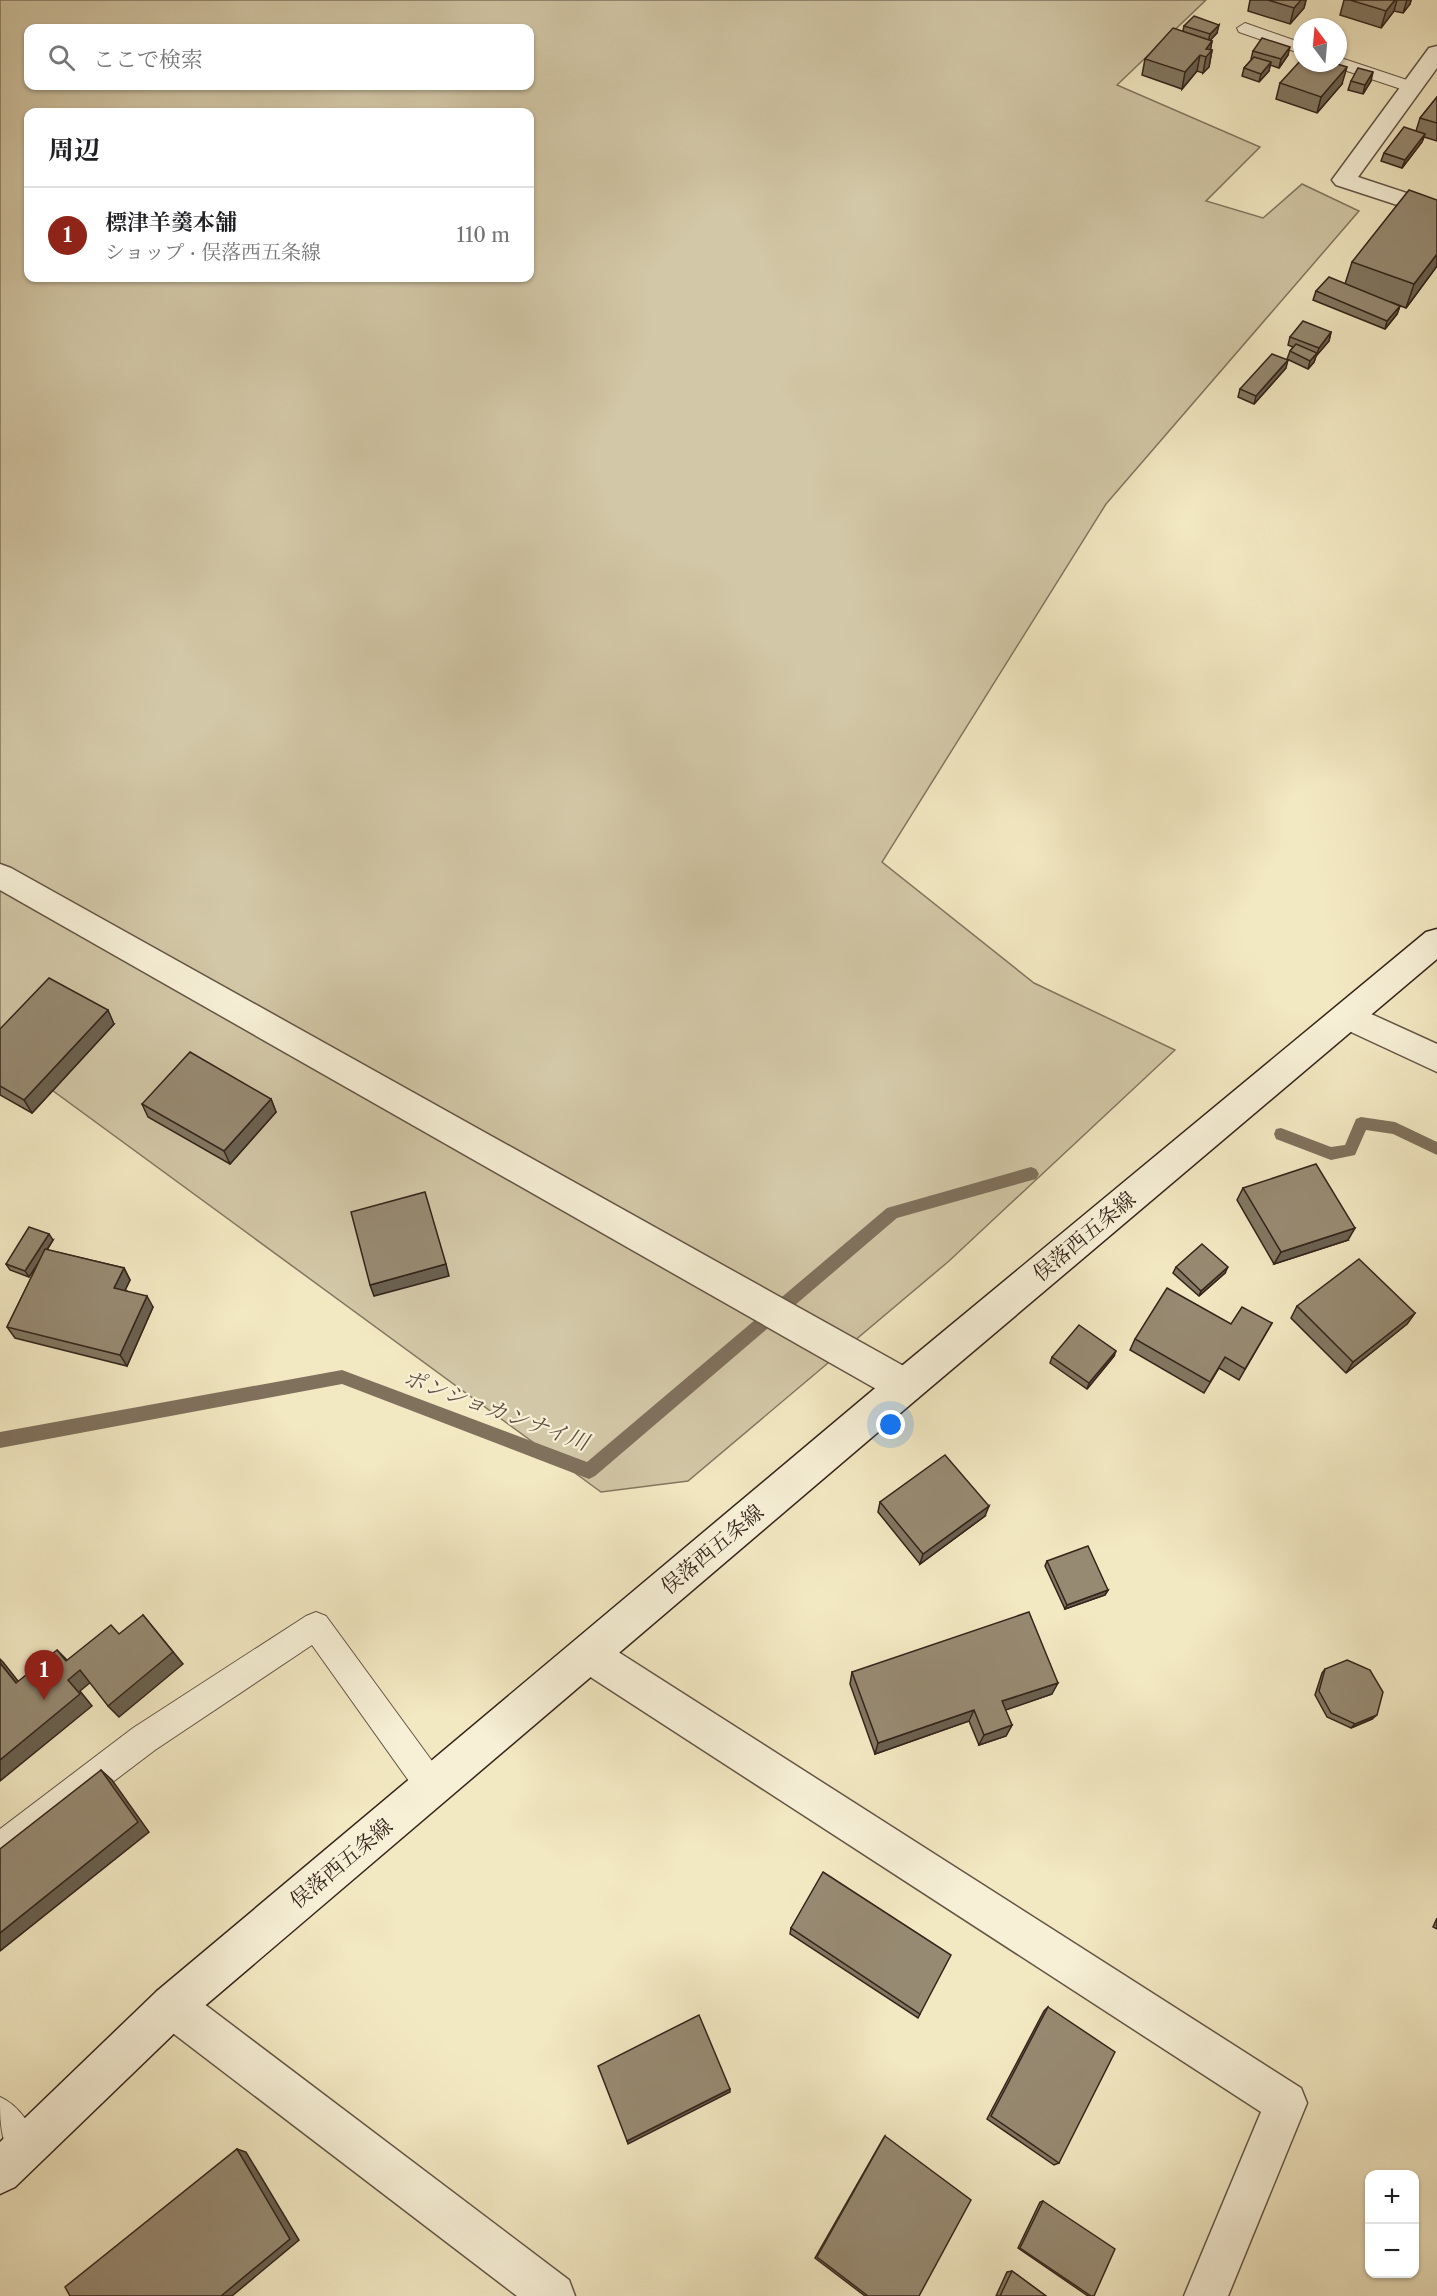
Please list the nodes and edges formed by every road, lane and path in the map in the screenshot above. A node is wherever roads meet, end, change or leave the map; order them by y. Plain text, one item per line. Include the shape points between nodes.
1 (1245, 28) dead end
2 (1293, 46) edge
3 (1437, 53) edge
4 (1347, 65) edge
5 (1412, 84) junction
6 (1437, 89) edge
7 (1437, 211) edge
8 (0, 876) edge
9 (1437, 941) edge
10 (1347, 1016) junction
11 (1437, 1059) edge
12 (905, 1386) junction
13 (588, 1654) junction
14 (432, 1787) junction
15 (0, 1848) edge
16 (172, 2006) junction
17 (0, 2114) edge
18 (12, 2160) edge
19 (553, 2296) edge
20 (1206, 2296) edge

1 - 2 lane
3 - 5 street
4 - 5 lane
5 - 6 street
5 - 7 street via 1344,180
8 - 12 street
9 - 10 street, 俣落西五条線
10 - 11 street
10 - 12 street, 俣落西五条線
12 - 13 street, 俣落西五条線
13 - 14 street, 俣落西五条線
13 - 20 street via 1286,2103
14 - 15 lane via 316,1626 144,1739
14 - 16 street, 俣落西五条線
16 - 18 street, 俣落西五条線
16 - 19 street
17 - 18 lane

